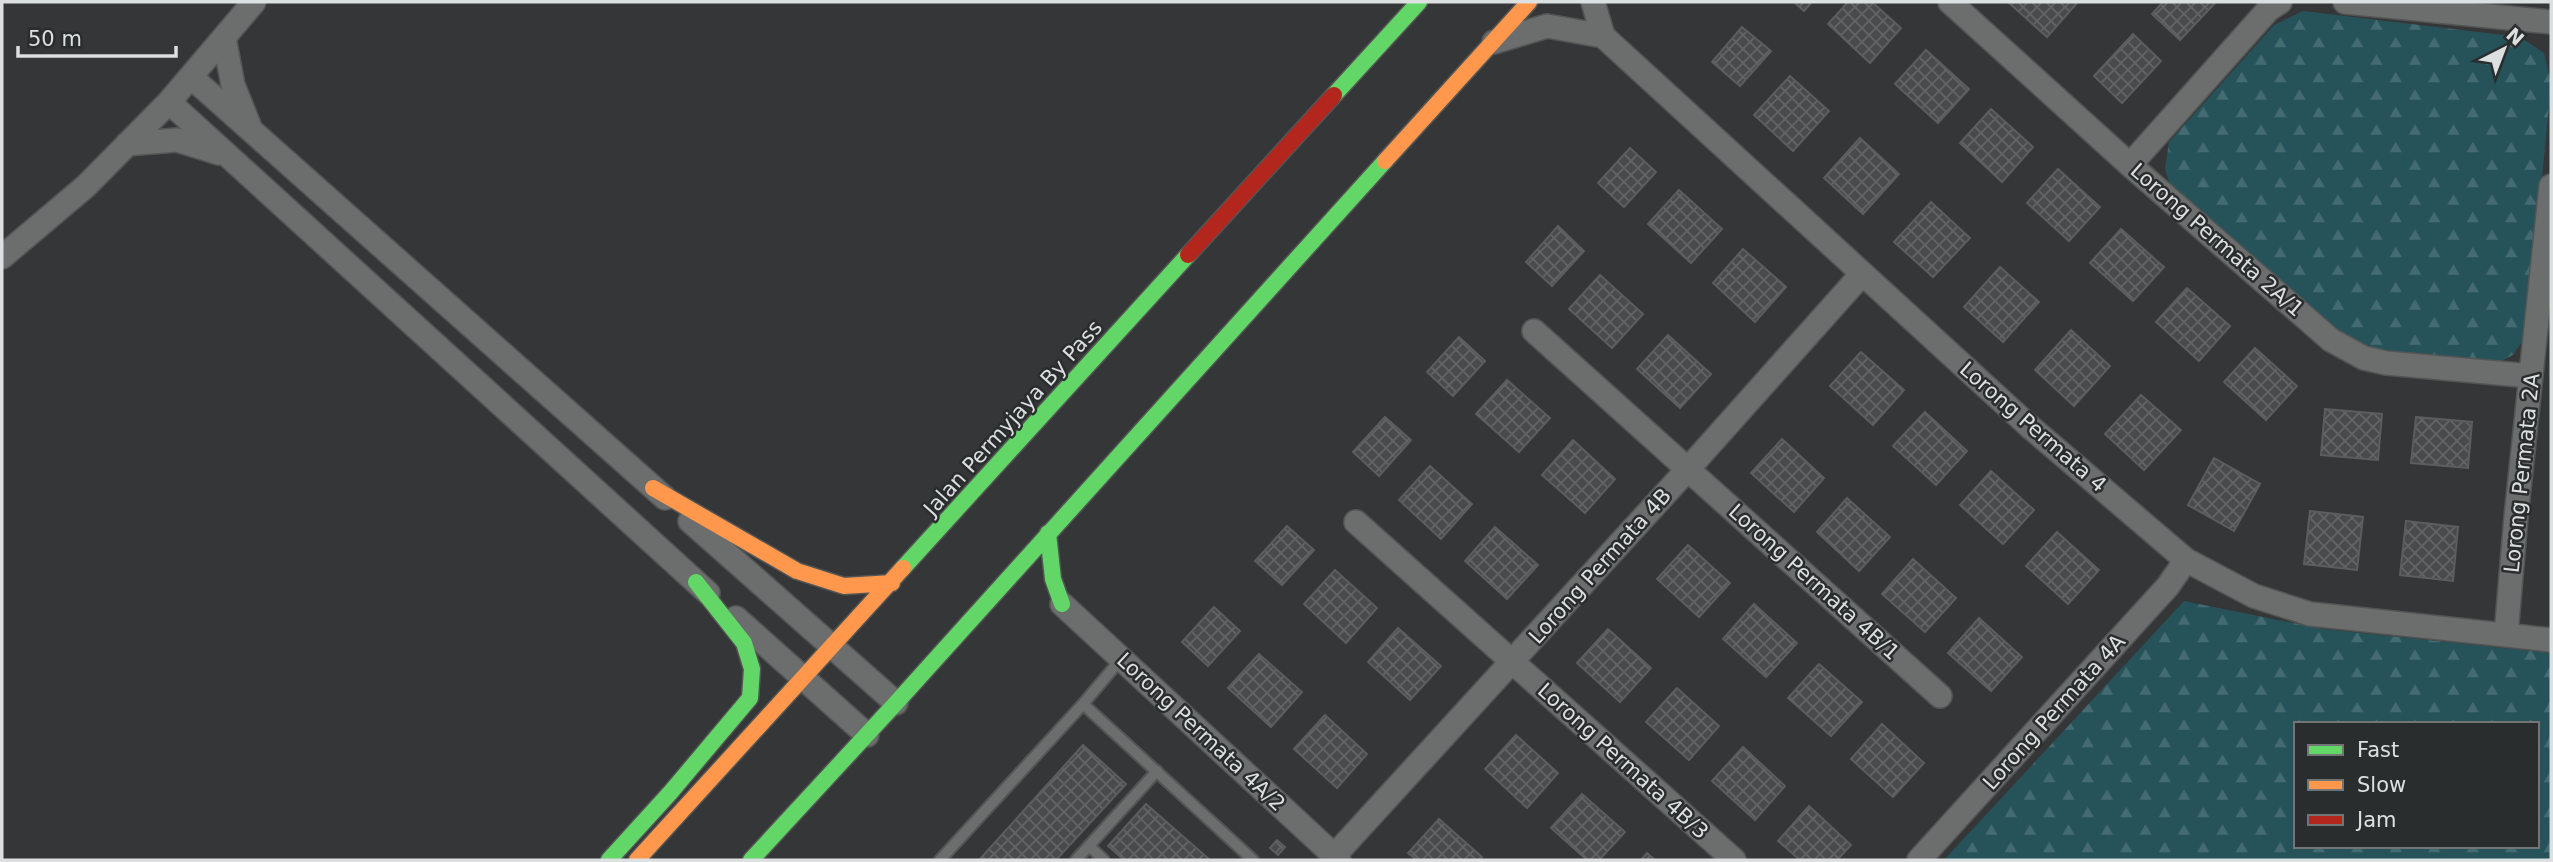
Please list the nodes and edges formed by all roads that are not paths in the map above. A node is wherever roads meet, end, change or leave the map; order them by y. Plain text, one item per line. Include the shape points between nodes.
1 (254, 2) edge
2 (1419, 2) edge
3 (1529, 2) edge
4 (1593, 2) edge
5 (1950, 2) edge
6 (2280, 2) edge
7 (2345, 2) edge
8 (2551, 22) edge
9 (1603, 36) junction
10 (224, 38) junction
11 (1492, 43) junction
12 (191, 77) junction
13 (169, 102) junction
14 (251, 131) junction
15 (127, 144) junction
16 (234, 161) junction
17 (2130, 165) junction
18 (2551, 186) edge
19 (2, 257) edge
20 (1862, 274) junction
21 (1534, 331) dead end
22 (2532, 376) junction
23 (1688, 469) junction
24 (653, 488) junction
25 (1356, 522) dead end
26 (1048, 533) junction
27 (2186, 560) junction
28 (696, 582) junction
29 (892, 583) junction
30 (1062, 604) joint
31 (2506, 635) junction
32 (2551, 640) edge
33 (834, 646) junction
34 (1121, 659) junction
35 (1512, 662) junction
36 (806, 678) junction
37 (1940, 696) dead end
38 (896, 703) junction
39 (1083, 704) junction
40 (867, 735) junction
41 (1157, 771) junction
42 (1089, 846) junction
43 (1337, 858) edge
44 (609, 860) edge
45 (637, 860) edge
46 (751, 860) edge
47 (940, 860) edge
48 (1076, 860) edge
49 (1104, 860) edge
50 (1253, 860) edge
51 (1734, 860) edge
52 (1919, 860) edge

1 - 10 street
2 - 29 main road, Jalan Permyjaya By Pass
3 - 11 main road
4 - 9 street
5 - 17 street, Lorong Permata 2A/1
6 - 17 street
7 - 8 street
9 - 11 street via 1546,26
9 - 20 street, Lorong Permata 4
10 - 12 street
10 - 14 street via 233,85
11 - 26 main road
12 - 13 street
12 - 14 street
13 - 15 street
13 - 16 street
14 - 24 street
15 - 16 street via 177,140
15 - 19 street via 86,186
16 - 28 street
17 - 22 street, Lorong Permata 2A/1 via 2347,350 2406,366
18 - 22 street, Lorong Permata 2A
20 - 23 street, Lorong Permata 4B
20 - 27 street, Lorong Permata 4
21 - 23 street, Lorong Permata 4B/1
22 - 31 street, Lorong Permata 2A
23 - 35 street, Lorong Permata 4B
23 - 37 street, Lorong Permata 4B/1
24 - 29 main road via 797,571 844,586
24 - 33 street
25 - 35 street, Lorong Permata 4B/3
26 - 30 main road via 1053,579
26 - 38 main road
27 - 31 street, Lorong Permata 4 via 2254,596 2310,614
27 - 52 street, Lorong Permata 4A via 2159,596
28 - 36 street
28 - 44 main road via 744,643 752,669 750,698
29 - 33 main road, Jalan Permyjaya By Pass
30 - 34 street, Lorong Permata 4A/2
31 - 32 street, Lorong Permata 4
33 - 36 main road, Jalan Permyjaya By Pass
33 - 38 street
34 - 39 lane
34 - 43 street, Lorong Permata 4A/2
35 - 43 street, Lorong Permata 4B
35 - 51 street, Lorong Permata 4B/3
36 - 40 street
36 - 45 main road, Jalan Permyjaya By Pass
38 - 40 main road
39 - 41 lane
39 - 47 lane
40 - 46 main road
41 - 42 lane
41 - 50 lane
42 - 48 lane
42 - 49 lane

